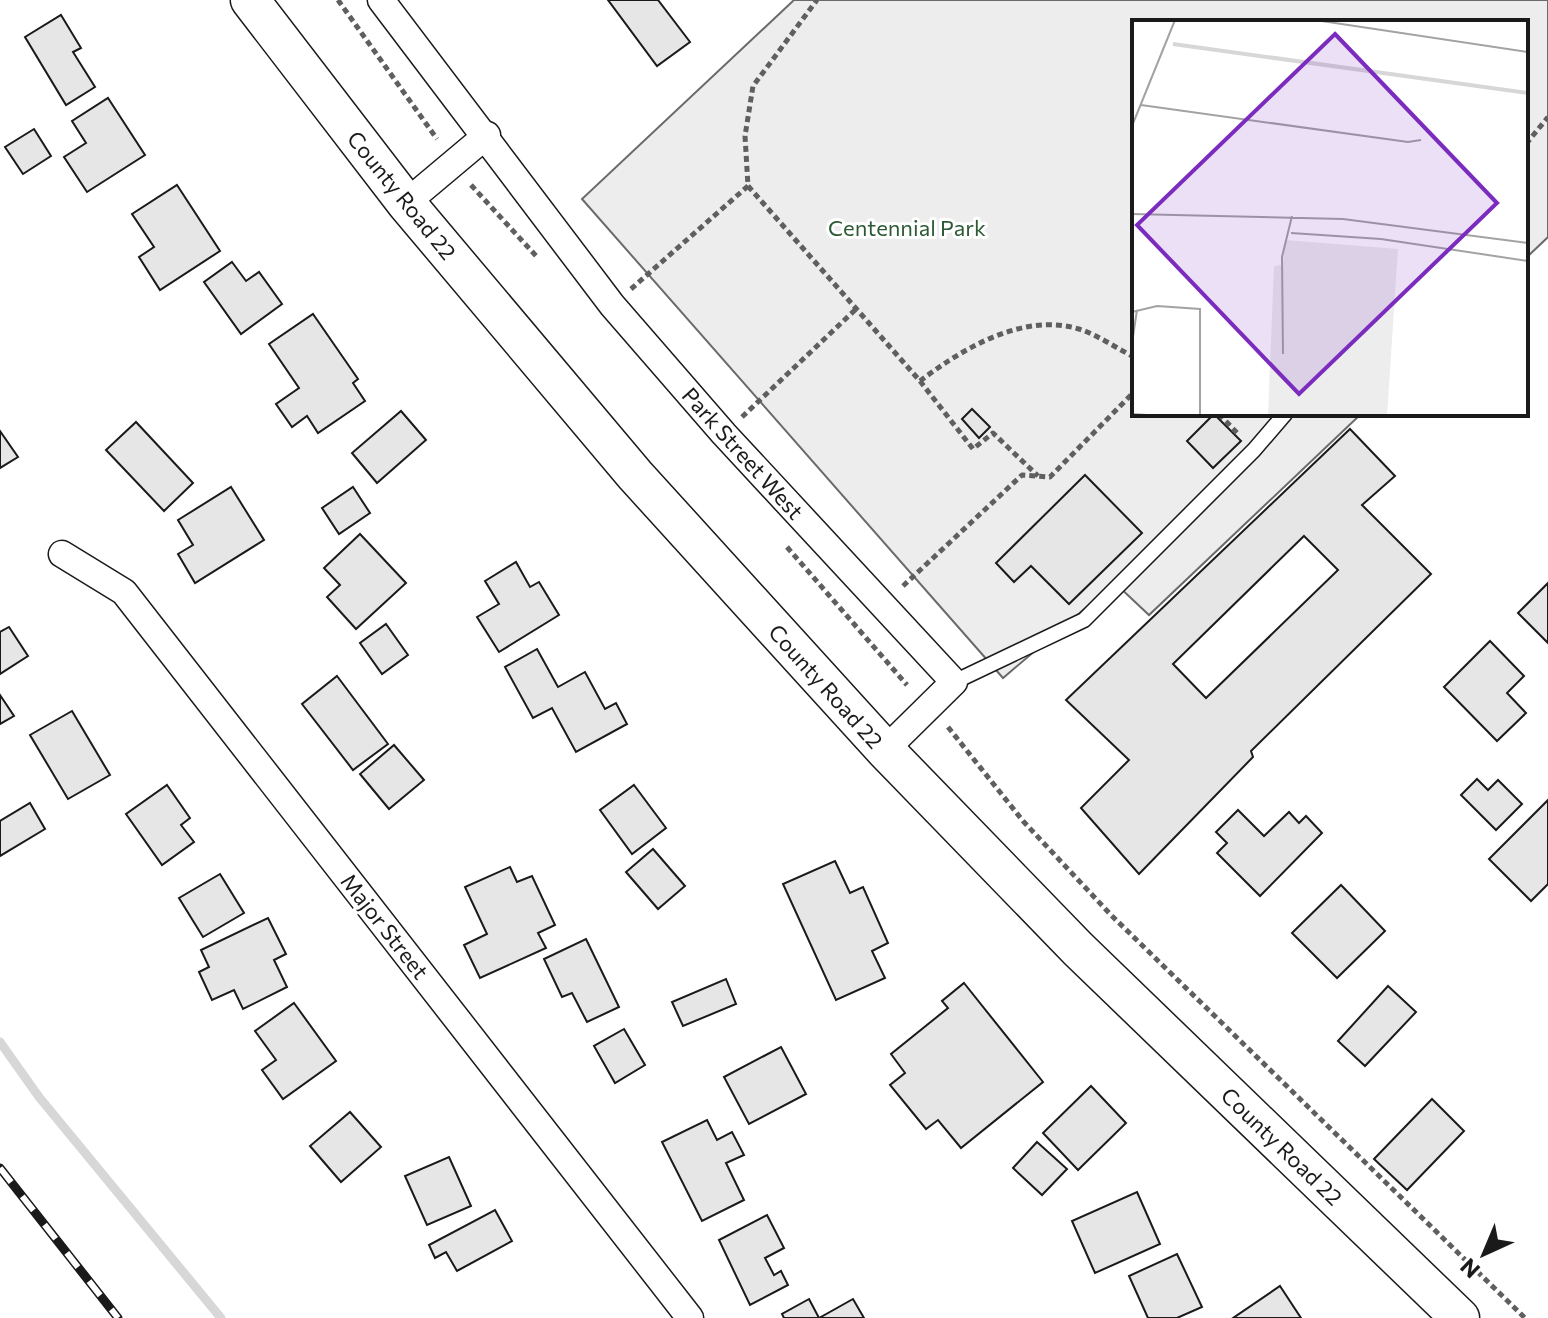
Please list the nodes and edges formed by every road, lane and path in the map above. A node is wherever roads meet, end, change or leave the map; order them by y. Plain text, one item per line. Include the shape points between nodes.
1 (250, 0) edge
2 (338, 0) edge
3 (381, 0) edge
4 (817, 0) edge
5 (1548, 117) edge
6 (487, 135) junction
7 (437, 139) dead end
8 (1528, 142) edge
9 (748, 186) junction
10 (406, 203) junction
11 (612, 305) junction
12 (856, 309) junction
13 (1132, 356) edge
14 (920, 381) junction
15 (1132, 394) edge
16 (1221, 416) edge
17 (1283, 416) edge
18 (724, 434) junction
19 (1254, 450) junction
20 (1038, 476) junction
21 (62, 554) dead end
22 (882, 605) junction
23 (954, 682) junction
24 (948, 727) dead end
25 (885, 750) junction
26 (690, 1318) edge
27 (1460, 1318) edge
28 (1525, 1318) edge

1 - 10 main road, County Road 22
2 - 7 path
3 - 6 street, Park Street West
4 - 9 path via 753,86 745,136
5 - 8 path
6 - 10 street
6 - 11 street, Park Street West
9 - 11 path
9 - 12 path
10 - 25 main road, County Road 22 via 635,475
11 - 18 street, Park Street West
12 - 14 path
12 - 18 path
13 - 14 path via 1081,330 1055,324 982,341
14 - 20 path via 973,449 993,433
15 - 20 path via 1050,477
16 - 19 path
17 - 19 lane
18 - 22 street, Park Street West
19 - 23 lane via 1084,620
20 - 22 path via 1022,475
21 - 26 street, Major Street via 124,592
22 - 23 street, Park Street West
23 - 25 street
24 - 28 path via 1023,821 1111,915
25 - 27 main road, County Road 22 via 1078,949

